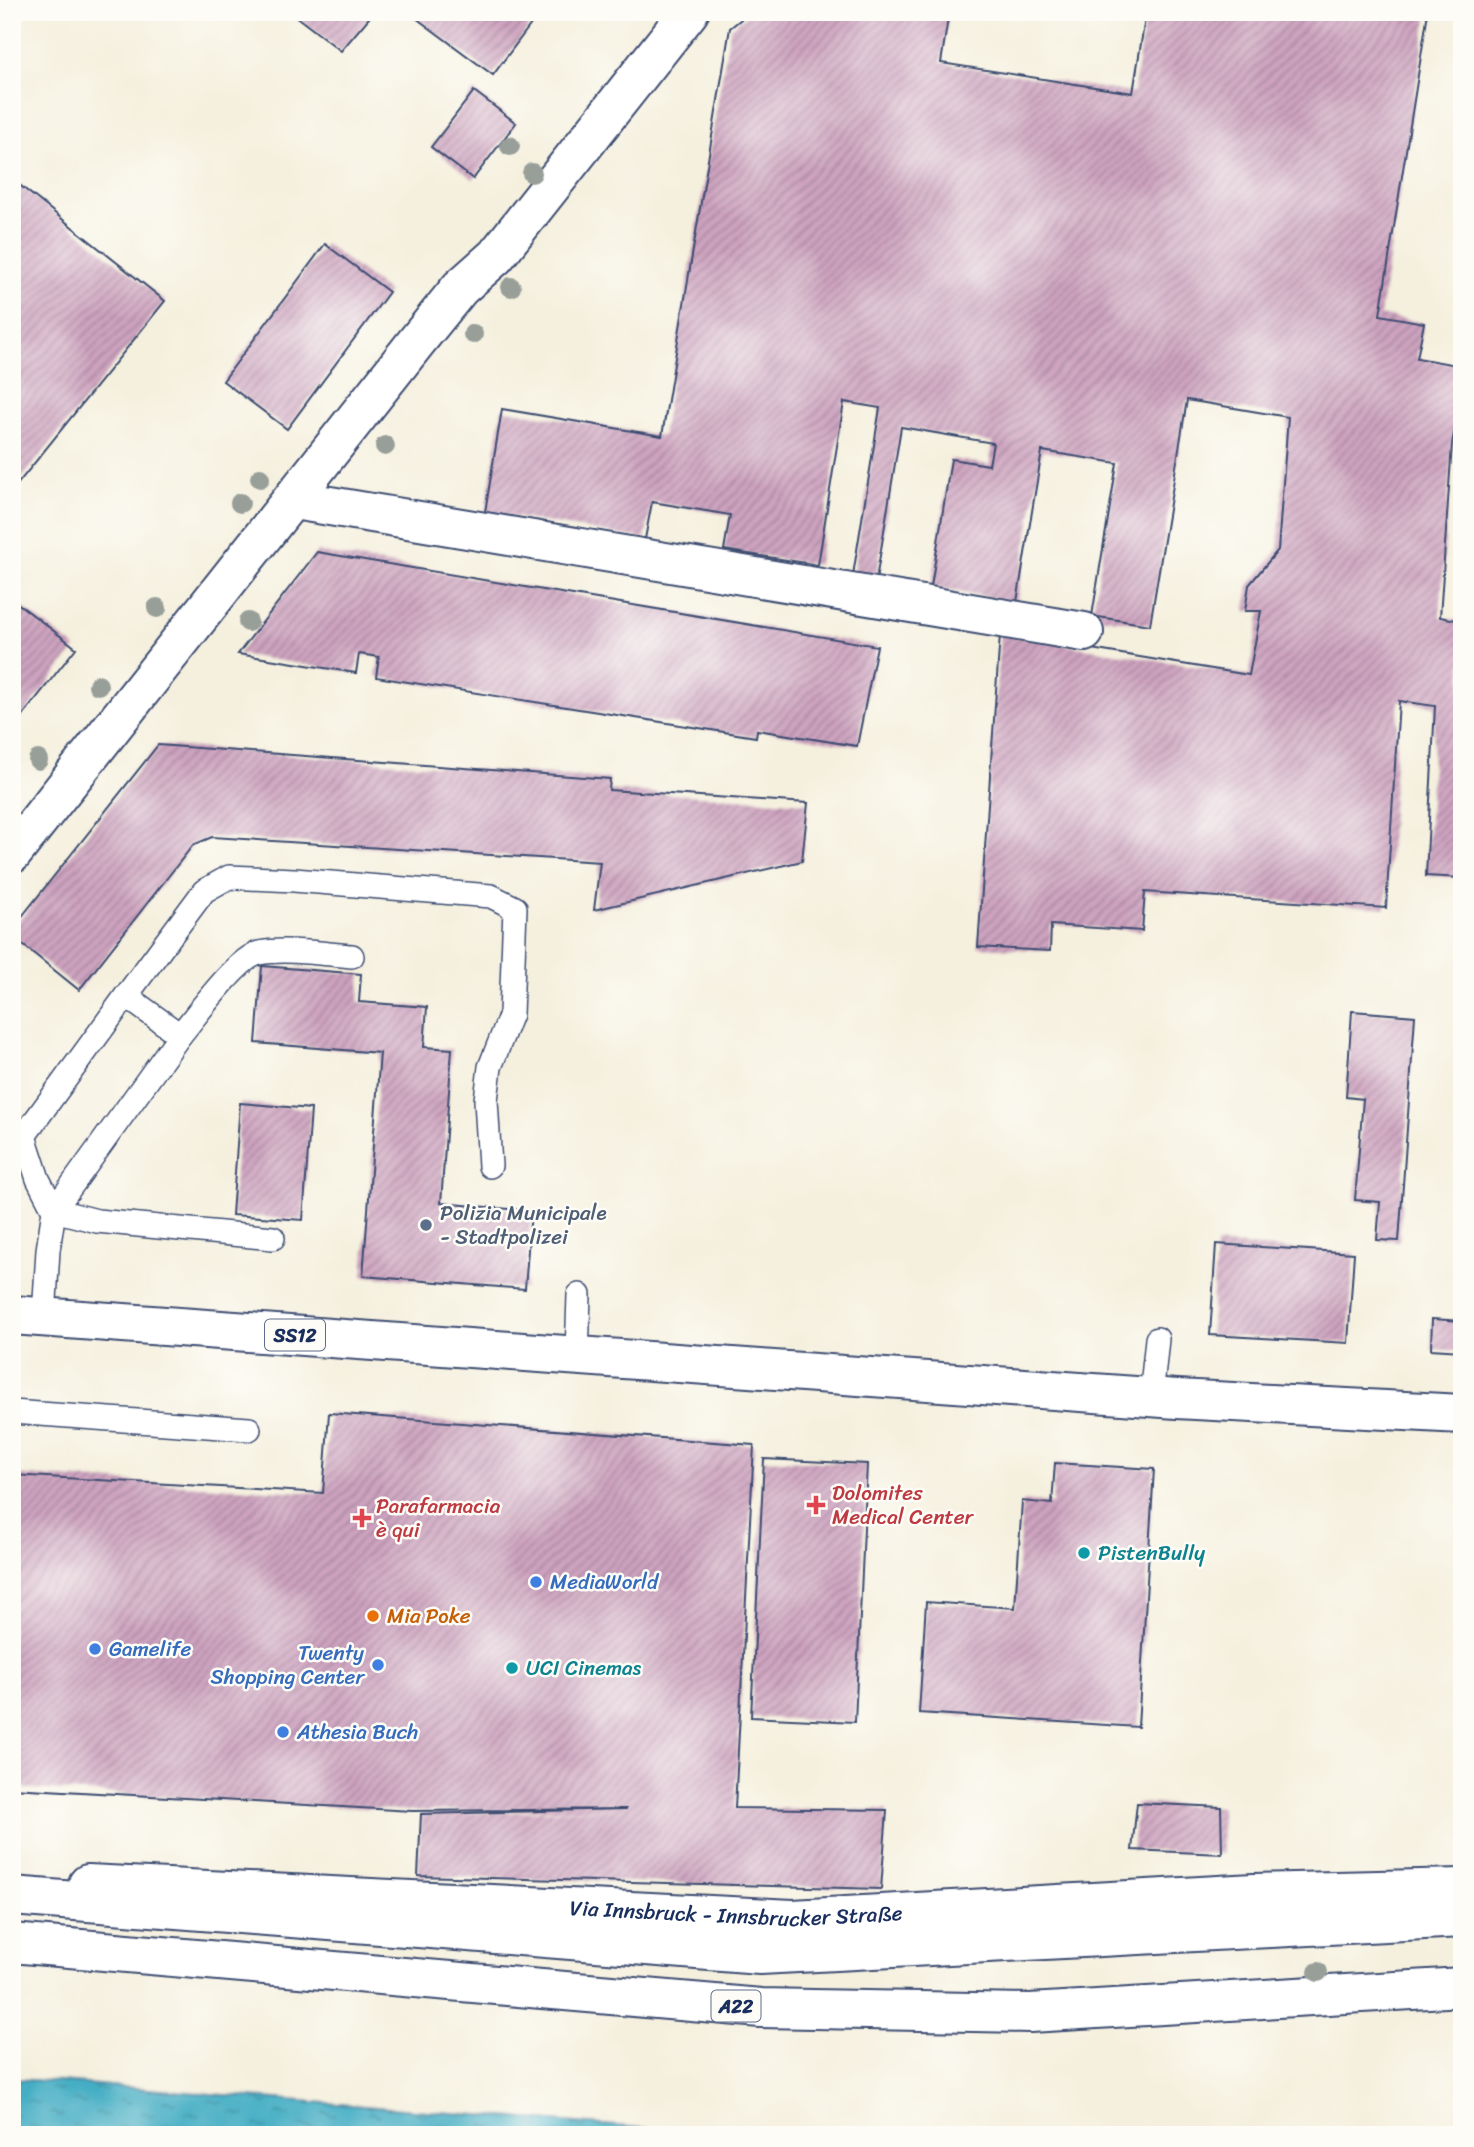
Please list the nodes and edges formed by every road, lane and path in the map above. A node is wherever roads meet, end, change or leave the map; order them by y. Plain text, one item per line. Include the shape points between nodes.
1 (690, 12) edge
2 (293, 500) junction
3 (1084, 632) dead end
4 (12, 854) edge
5 (352, 956) dead end
6 (127, 996) junction
7 (180, 1035) junction
8 (490, 1166) dead end
9 (54, 1210) junction
10 (273, 1238) dead end
11 (579, 1295) dead end
12 (28, 1316) edge
13 (1157, 1339) dead end
14 (577, 1356) junction
15 (1151, 1397) junction
16 (12, 1412) edge
17 (1462, 1414) edge
18 (249, 1429) dead end
19 (12, 1880) edge
20 (1462, 1888) edge
21 (12, 1896) edge
22 (1462, 1918) edge
23 (12, 1942) edge
24 (1462, 1987) edge

1 - 2 main road via 496,256 460,288 416,341
2 - 3 main road
2 - 4 main road
5 - 7 lane via 258,953 240,964
6 - 7 lane
6 - 8 lane via 204,891 229,877 491,896 515,908 511,1014 490,1067 487,1089
6 - 9 lane via 24,1136
7 - 9 lane
9 - 10 lane via 97,1221
9 - 12 lane via 48,1250
11 - 14 lane
12 - 14 main road, SS12
13 - 15 lane
14 - 15 main road
15 - 17 main road
16 - 18 lane
19 - 20 main road, Via Innsbruck - Innsbrucker Straße via 793,1919 1254,1893
21 - 22 main road via 760,1955
23 - 24 main road, A22 via 761,2008 1030,2013

